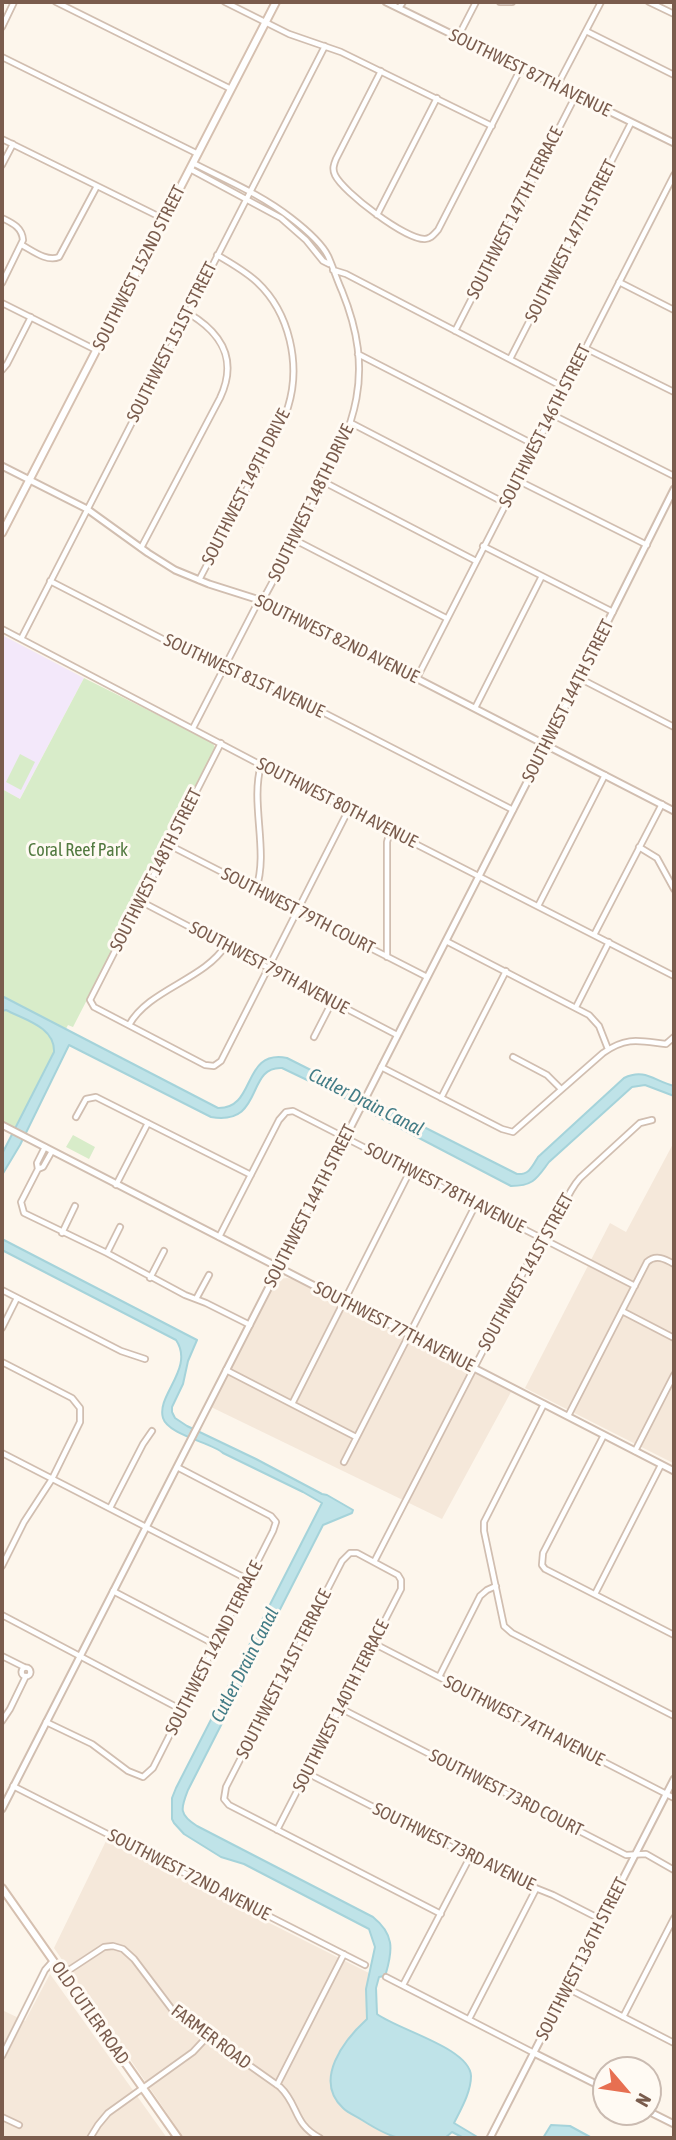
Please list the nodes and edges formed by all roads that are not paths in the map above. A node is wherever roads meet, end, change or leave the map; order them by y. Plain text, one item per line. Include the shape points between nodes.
1 (15, 2) edge
2 (56, 2) edge
3 (225, 2) edge
4 (276, 2) edge
5 (386, 2) edge
6 (402, 2) edge
7 (476, 2) edge
8 (500, 2) edge
9 (512, 2) edge
10 (601, 2) edge
11 (649, 2) edge
12 (399, 8) junction
13 (674, 14) edge
14 (265, 22) junction
15 (2, 27) edge
16 (586, 31) junction
17 (458, 37) junction
18 (325, 46) junction
19 (2, 57) edge
20 (521, 68) junction
21 (381, 71) junction
22 (674, 75) edge
23 (557, 86) junction
24 (231, 89) junction
25 (576, 95) junction
26 (437, 99) junction
27 (631, 123) junction
28 (492, 126) junction
29 (2, 139) edge
30 (13, 144) junction
31 (674, 144) edge
32 (198, 154) junction
33 (2, 165) edge
34 (192, 166) junction
35 (674, 175) edge
36 (97, 186) junction
37 (250, 192) junction
38 (247, 198) junction
39 (377, 215) junction
40 (2, 218) edge
41 (164, 219) junction
42 (22, 245) junction
43 (218, 255) junction
44 (330, 264) junction
45 (333, 270) junction
46 (619, 282) junction
47 (2, 283) edge
48 (2, 303) edge
49 (674, 310) edge
50 (188, 313) junction
51 (31, 317) junction
52 (455, 331) junction
53 (585, 348) junction
54 (97, 350) junction
55 (358, 354) junction
56 (510, 359) junction
57 (2, 370) edge
58 (565, 388) junction
59 (674, 392) edge
60 (551, 414) junction
61 (351, 423) junction
62 (535, 445) junction
63 (2, 466) edge
64 (674, 476) edge
65 (30, 479) junction
66 (517, 480) junction
67 (324, 482) junction
68 (674, 489) edge
69 (505, 503) junction
70 (87, 509) junction
71 (2, 533) edge
72 (295, 540) junction
73 (647, 545) junction
74 (483, 546) junction
75 (141, 548) junction
76 (476, 561) junction
77 (542, 576) junction
78 (199, 580) junction
79 (50, 582) junction
80 (261, 600) junction
81 (613, 612) junction
82 (446, 618) junction
83 (2, 629) edge
84 (21, 639) junction
85 (223, 669) junction
86 (416, 678) junction
87 (579, 678) junction
88 (475, 708) junction
89 (674, 727) edge
90 (193, 728) junction
91 (221, 743) junction
92 (546, 745) junction
93 (261, 765) junction
94 (605, 775) junction
95 (662, 804) junction
96 (349, 809) junction
97 (513, 810) junction
98 (674, 811) edge
99 (390, 831) junction
100 (169, 845) junction
101 (639, 848) junction
102 (479, 876) junction
103 (256, 889) junction
104 (674, 889) edge
105 (140, 901) junction
106 (538, 906) junction
107 (298, 911) junction
108 (594, 935) junction
109 (446, 941) junction
110 (609, 942) junction
111 (226, 945) junction
112 (387, 957) junction
113 (268, 968) junction
114 (506, 971) junction
115 (674, 976) edge
116 (427, 977) junction
117 (332, 1002) junction
118 (576, 1007) junction
119 (129, 1025) junction
120 (397, 1035) junction
121 (314, 1037) dead end
122 (674, 1037) edge
123 (608, 1049) junction
124 (513, 1057) dead end
125 (381, 1067) junction
126 (561, 1089) junction
127 (441, 1098) junction
128 (76, 1117) dead end
129 (652, 1120) dead end
130 (148, 1123) junction
131 (2, 1125) edge
132 (345, 1137) junction
133 (45, 1147) junction
134 (52, 1151) junction
135 (38, 1169) junction
136 (410, 1171) junction
137 (251, 1175) junction
138 (116, 1185) junction
139 (476, 1204) junction
140 (75, 1206) dead end
141 (120, 1227) dead end
142 (62, 1233) junction
143 (219, 1237) junction
144 (543, 1239) junction
145 (164, 1251) dead end
146 (107, 1253) junction
147 (674, 1264) edge
148 (278, 1268) junction
149 (209, 1275) dead end
150 (150, 1278) junction
151 (635, 1286) junction
152 (2, 1290) edge
153 (18, 1298) junction
154 (196, 1299) junction
155 (344, 1302) junction
156 (622, 1311) junction
157 (250, 1325) junction
158 (2, 1328) edge
159 (409, 1335) junction
160 (674, 1338) edge
161 (145, 1359) dead end
162 (2, 1362) edge
163 (474, 1368) junction
164 (226, 1370) junction
165 (674, 1375) edge
166 (292, 1404) junction
167 (544, 1404) junction
168 (568, 1416) junction
169 (152, 1431) dead end
170 (604, 1435) junction
171 (356, 1437) junction
172 (635, 1451) junction
173 (2, 1453) edge
174 (344, 1462) dead end
175 (661, 1465) junction
176 (177, 1467) junction
177 (674, 1471) edge
178 (52, 1479) junction
179 (110, 1508) junction
180 (145, 1526) junction
181 (374, 1562) junction
182 (2, 1566) edge
183 (249, 1580) junction
184 (496, 1586) junction
185 (113, 1591) junction
186 (595, 1594) junction
187 (2, 1615) edge
188 (674, 1635) edge
189 (373, 1643) junction
190 (216, 1644) junction
191 (2, 1656) edge
192 (80, 1656) junction
193 (439, 1677) junction
194 (340, 1708) junction
195 (182, 1710) junction
196 (674, 1716) edge
197 (2, 1721) edge
198 (46, 1722) junction
199 (307, 1773) junction
200 (674, 1779) edge
201 (13, 1786) junction
202 (667, 1794) junction
203 (674, 1798) edge
204 (2, 1809) edge
205 (277, 1830) junction
206 (636, 1854) junction
207 (470, 1857) junction
208 (674, 1870) edge
209 (2, 1888) edge
210 (536, 1889) junction
211 (440, 1914) junction
212 (674, 1918) edge
213 (602, 1920) junction
214 (344, 1954) junction
215 (54, 1961) junction
216 (365, 1965) dead end
217 (63, 1974) junction
218 (386, 1977) dead end
219 (403, 1985) junction
220 (567, 1988) junction
221 (623, 2017) junction
222 (469, 2019) junction
223 (207, 2037) junction
224 (674, 2043) edge
225 (534, 2053) junction
226 (2, 2056) edge
227 (592, 2083) edge
228 (276, 2084) junction
229 (143, 2088) junction
230 (2, 2117) edge
231 (19, 2125) dead end
232 (90, 2138) edge
233 (178, 2138) edge
234 (320, 2138) edge
235 (490, 2138) edge

1 - 15 street
2 - 24 street
3 - 14 street
4 - 14 main road, SOUTHWEST 152ND STREET
5 - 12 street, SOUTHWEST 87TH AVENUE
6 - 12 street
7 - 17 street
8 - 9 street
10 - 16 street
11 - 13 street
12 - 17 street, SOUTHWEST 87TH AVENUE
14 - 18 street
14 - 24 main road, SOUTHWEST 152ND STREET
16 - 22 street
16 - 23 street
17 - 20 street, SOUTHWEST 87TH AVENUE
18 - 21 street
18 - 37 street, SOUTHWEST 151ST STREET
19 - 32 street
20 - 23 street, SOUTHWEST 87TH AVENUE
20 - 28 street
21 - 26 street
21 - 39 street via 335,159 335,174
23 - 25 street, SOUTHWEST 87TH AVENUE
24 - 32 main road, SOUTHWEST 152ND STREET
25 - 27 street, SOUTHWEST 87TH AVENUE
25 - 52 street, SOUTHWEST 147TH TERRACE
26 - 28 street
26 - 39 street
27 - 31 street, SOUTHWEST 87TH AVENUE
27 - 56 street, SOUTHWEST 147TH STREET
28 - 39 street via 430,238 416,237
29 - 30 street
30 - 33 street
30 - 36 street
32 - 34 main road, SOUTHWEST 152ND STREET
34 - 37 street
34 - 38 street
34 - 41 main road, SOUTHWEST 152ND STREET
35 - 46 street, SOUTHWEST 146TH STREET
36 - 41 street
36 - 42 street via 57,258
37 - 38 street, SOUTHWEST 151ST STREET
37 - 44 street via 299,224
38 - 43 street, SOUTHWEST 151ST STREET
38 - 44 street via 281,218
40 - 42 street via 20,229
41 - 54 main road, SOUTHWEST 152ND STREET
42 - 47 street
43 - 50 street, SOUTHWEST 151ST STREET
43 - 78 street, SOUTHWEST 149TH DRIVE via 251,277 272,301 291,344 293,376 279,427
44 - 45 street, SOUTHWEST 148TH DRIVE
45 - 52 street
45 - 55 street, SOUTHWEST 148TH DRIVE via 350,312
46 - 49 street
46 - 53 street, SOUTHWEST 146TH STREET
48 - 51 street
50 - 70 street, SOUTHWEST 151ST STREET
50 - 75 street via 218,338 226,356 227,377
51 - 54 street
51 - 57 street
52 - 56 street
53 - 58 street, SOUTHWEST 146TH STREET
53 - 59 street
54 - 65 main road, SOUTHWEST 152ND STREET
55 - 61 street, SOUTHWEST 148TH DRIVE via 358,390
55 - 62 street
56 - 58 street
58 - 60 street, SOUTHWEST 146TH STREET
60 - 62 street, SOUTHWEST 146TH STREET
60 - 64 street
61 - 67 street, SOUTHWEST 148TH DRIVE
61 - 69 street
62 - 66 street, SOUTHWEST 146TH STREET
63 - 65 street, SOUTHWEST 82ND AVENUE
65 - 70 street, SOUTHWEST 82ND AVENUE
65 - 71 main road, SOUTHWEST 152ND STREET
66 - 69 street, SOUTHWEST 146TH STREET
66 - 73 street
67 - 72 street, SOUTHWEST 148TH DRIVE
67 - 76 street
68 - 73 street, SOUTHWEST 144TH STREET
69 - 74 street, SOUTHWEST 146TH STREET
70 - 75 street, SOUTHWEST 82ND AVENUE
70 - 79 street, SOUTHWEST 151ST STREET
72 - 80 street, SOUTHWEST 148TH DRIVE
72 - 82 street
73 - 81 street, SOUTHWEST 144TH STREET
74 - 76 street, SOUTHWEST 146TH STREET
74 - 77 street
75 - 78 street, SOUTHWEST 82ND AVENUE
76 - 82 street, SOUTHWEST 146TH STREET
77 - 81 street
77 - 88 street
78 - 80 street, SOUTHWEST 82ND AVENUE
79 - 84 street, SOUTHWEST 151ST STREET
79 - 85 street, SOUTHWEST 81ST AVENUE
80 - 85 street, SOUTHWEST 148TH DRIVE
80 - 86 street, SOUTHWEST 82ND AVENUE
81 - 87 street, SOUTHWEST 144TH STREET
82 - 86 street, SOUTHWEST 146TH STREET
83 - 84 street, SOUTHWEST 80TH AVENUE
84 - 90 street, SOUTHWEST 80TH AVENUE
85 - 90 street, SOUTHWEST 148TH DRIVE
85 - 97 street, SOUTHWEST 81ST AVENUE via 264,682
86 - 88 street, SOUTHWEST 82ND AVENUE
87 - 89 street
87 - 92 street, SOUTHWEST 144TH STREET
88 - 92 street, SOUTHWEST 82ND AVENUE
90 - 91 street, SOUTHWEST 80TH AVENUE
91 - 93 street, SOUTHWEST 80TH AVENUE
91 - 100 street, SOUTHWEST 148TH STREET
92 - 94 street, SOUTHWEST 82ND AVENUE
92 - 97 street, SOUTHWEST 144TH STREET
93 - 96 street, SOUTHWEST 80TH AVENUE
93 - 103 street
94 - 95 street, SOUTHWEST 82ND AVENUE
94 - 106 street
95 - 98 street, SOUTHWEST 82ND AVENUE
95 - 101 street
96 - 99 street, SOUTHWEST 80TH AVENUE
96 - 107 street
97 - 102 street, SOUTHWEST 144TH STREET
99 - 102 street, SOUTHWEST 80TH AVENUE
99 - 112 street
100 - 103 street, SOUTHWEST 79TH COURT
100 - 105 street, SOUTHWEST 148TH STREET
101 - 104 street via 657,858
101 - 108 street
102 - 106 street, SOUTHWEST 80TH AVENUE
102 - 109 street, SOUTHWEST 144TH STREET
103 - 107 street, SOUTHWEST 79TH COURT
105 - 111 street, SOUTHWEST 79TH AVENUE
105 - 119 street, SOUTHWEST 148TH STREET via 90,1003
106 - 108 street, SOUTHWEST 80TH AVENUE
107 - 112 street, SOUTHWEST 79TH COURT
107 - 113 street
108 - 110 street, SOUTHWEST 80TH AVENUE
109 - 114 street
109 - 116 street, SOUTHWEST 144TH STREET
110 - 115 street, SOUTHWEST 80TH AVENUE
110 - 118 street
111 - 113 street, SOUTHWEST 79TH AVENUE
111 - 119 street via 214,961 139,1011
112 - 116 street, SOUTHWEST 79TH COURT
113 - 117 street, SOUTHWEST 79TH AVENUE
113 - 119 street via 215,1066
114 - 118 street
114 - 127 street
116 - 120 street, SOUTHWEST 144TH STREET
117 - 120 street, SOUTHWEST 79TH AVENUE
117 - 121 street
118 - 123 street via 595,1021
120 - 125 street, SOUTHWEST 144TH STREET
122 - 123 street via 668,1043 633,1040
123 - 126 street
124 - 126 street via 547,1075
125 - 127 street
125 - 132 street, SOUTHWEST 144TH STREET
126 - 127 street via 513,1132
128 - 130 street via 88,1097
129 - 144 street, SOUTHWEST 141ST STREET via 640,1123 576,1182
130 - 137 street
130 - 138 street
131 - 133 street, SOUTHWEST 77TH AVENUE
132 - 136 street, SOUTHWEST 78TH AVENUE
132 - 137 street, SOUTHWEST 78TH AVENUE via 291,1111 285,1113
132 - 148 street, SOUTHWEST 144TH STREET
133 - 134 street, SOUTHWEST 77TH AVENUE
133 - 135 street
134 - 135 street
134 - 138 street, SOUTHWEST 77TH AVENUE
135 - 142 street via 21,1202 22,1209
136 - 139 street, SOUTHWEST 78TH AVENUE
136 - 155 street
137 - 143 street
138 - 143 street, SOUTHWEST 77TH AVENUE
139 - 144 street, SOUTHWEST 78TH AVENUE
139 - 159 street
140 - 142 street
141 - 146 street
142 - 146 street
143 - 148 street, SOUTHWEST 77TH AVENUE
144 - 151 street, SOUTHWEST 78TH AVENUE
144 - 163 street, SOUTHWEST 141ST STREET
145 - 150 street
146 - 150 street
147 - 151 street via 663,1258 651,1259
148 - 155 street, SOUTHWEST 77TH AVENUE
148 - 157 street, SOUTHWEST 144TH STREET
149 - 154 street
150 - 154 street
151 - 156 street
152 - 153 street
153 - 158 street
153 - 161 street
154 - 157 street
155 - 159 street, SOUTHWEST 77TH AVENUE
155 - 166 street
156 - 160 street
156 - 168 street
157 - 164 street, SOUTHWEST 144TH STREET
159 - 163 street, SOUTHWEST 77TH AVENUE
159 - 171 street
162 - 178 street via 79,1406 80,1423
163 - 167 street, SOUTHWEST 77TH AVENUE
163 - 181 street, SOUTHWEST 141ST STREET
164 - 166 street
164 - 176 street, SOUTHWEST 144TH STREET
165 - 172 street
166 - 171 street
167 - 168 street, SOUTHWEST 77TH AVENUE
167 - 184 street via 484,1520
168 - 170 street, SOUTHWEST 77TH AVENUE
169 - 179 street
170 - 172 street, SOUTHWEST 77TH AVENUE
170 - 186 street via 543,1553 542,1565
171 - 174 street
172 - 175 street, SOUTHWEST 77TH AVENUE
173 - 178 street
175 - 177 street, SOUTHWEST 77TH AVENUE
175 - 186 street
176 - 180 street, SOUTHWEST 144TH STREET
176 - 183 street, SOUTHWEST 142ND TERRACE via 275,1519
178 - 179 street
178 - 182 street
179 - 180 street
180 - 183 street
180 - 185 street, SOUTHWEST 144TH STREET
181 - 189 street, SOUTHWEST 140TH TERRACE via 398,1576 402,1586
181 - 205 street, SOUTHWEST 141ST TERRACE via 357,1553 344,1558 226,1787 223,1797 229,1805
183 - 190 street, SOUTHWEST 142ND TERRACE
184 - 193 street via 480,1596
184 - 196 street via 506,1630
185 - 190 street
185 - 192 street, SOUTHWEST 144TH STREET
186 - 188 street
187 - 192 street
189 - 193 street, SOUTHWEST 74TH AVENUE
189 - 194 street, SOUTHWEST 140TH TERRACE
190 - 195 street, SOUTHWEST 142ND TERRACE
191 - 197 street via 24,1667 21,1673 26,1676
192 - 195 street
192 - 198 street, SOUTHWEST 144TH STREET
193 - 202 street, SOUTHWEST 74TH AVENUE
194 - 199 street, SOUTHWEST 140TH TERRACE
194 - 206 street, SOUTHWEST 73RD COURT via 625,1855
195 - 198 street, SOUTHWEST 142ND TERRACE via 153,1768 140,1776 95,1746
198 - 201 street, SOUTHWEST 144TH STREET
199 - 205 street, SOUTHWEST 140TH TERRACE
199 - 207 street, SOUTHWEST 73RD AVENUE
200 - 202 street, SOUTHWEST 136TH STREET
201 - 204 street, SOUTHWEST 144TH STREET
201 - 214 street, SOUTHWEST 72ND AVENUE
202 - 203 street, SOUTHWEST 74TH AVENUE
202 - 206 street, SOUTHWEST 136TH STREET
205 - 211 street
206 - 208 street, SOUTHWEST 73RD COURT via 646,1854
206 - 213 street, SOUTHWEST 136TH STREET
207 - 210 street, SOUTHWEST 73RD AVENUE
207 - 211 street
209 - 215 main road, OLD CUTLER ROAD
210 - 213 street, SOUTHWEST 73RD AVENUE
210 - 222 street
211 - 219 street
212 - 221 street
213 - 220 street, SOUTHWEST 136TH STREET
214 - 216 street, SOUTHWEST 72ND AVENUE
214 - 228 street
215 - 217 main road, OLD CUTLER ROAD
215 - 226 street via 45,1970
217 - 223 street, FARMER ROAD via 104,1947 118,1947 134,1959 169,2007
217 - 229 main road, OLD CUTLER ROAD
218 - 219 street
219 - 222 street
220 - 221 street
220 - 225 street, SOUTHWEST 136TH STREET
221 - 224 street
222 - 225 street
223 - 228 street, FARMER ROAD
223 - 229 street
225 - 227 street
225 - 235 street, SOUTHWEST 136TH STREET
228 - 234 street, FARMER ROAD via 289,2097 303,2126
229 - 232 street via 108,2113
229 - 233 main road, OLD CUTLER ROAD
230 - 231 street

